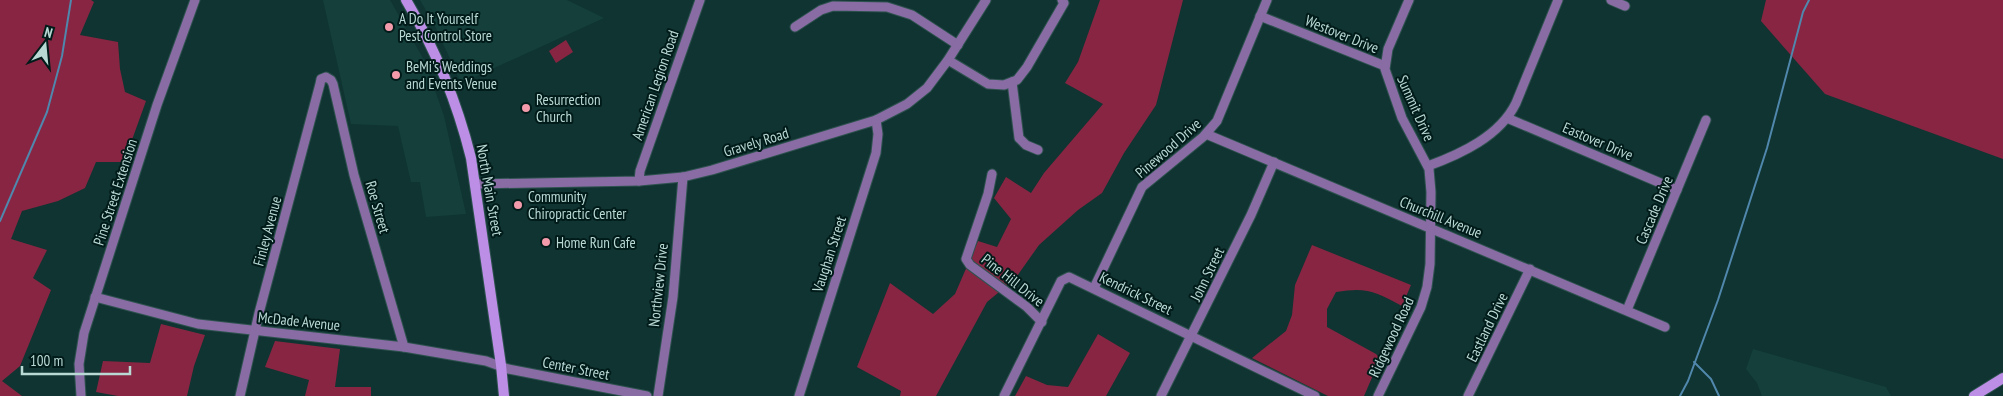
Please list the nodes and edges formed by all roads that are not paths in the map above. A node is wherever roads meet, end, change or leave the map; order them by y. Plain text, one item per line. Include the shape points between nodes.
1 (195, 0) edge
2 (406, 0) edge
3 (700, 0) edge
4 (986, 0) edge
5 (1062, 0) edge
6 (1267, 0) edge
7 (1409, 0) edge
8 (1558, 0) edge
9 (1611, 0) edge
10 (889, 3) edge
11 (1625, 6) dead end
12 (1260, 16) junction
13 (795, 28) dead end
14 (958, 45) junction
15 (948, 60) junction
16 (1385, 66) junction
17 (326, 77) joint
18 (1012, 82) junction
19 (1508, 118) junction
20 (876, 120) junction
21 (1706, 120) dead end
22 (1206, 134) junction
23 (1038, 150) dead end
24 (1274, 162) junction
25 (1428, 166) junction
26 (992, 174) dead end
27 (682, 177) junction
28 (639, 181) junction
29 (475, 184) junction
30 (1677, 190) junction
31 (1431, 229) junction
32 (1530, 269) junction
33 (1094, 288) junction
34 (95, 297) junction
35 (1627, 310) junction
36 (1042, 322) junction
37 (1665, 327) dead end
38 (256, 330) junction
39 (1192, 336) junction
40 (404, 347) junction
41 (501, 365) junction
42 (2003, 378) edge
43 (81, 396) edge
44 (240, 396) edge
45 (504, 396) edge
46 (647, 396) edge
47 (658, 396) edge
48 (799, 396) edge
49 (1004, 396) edge
50 (1161, 396) edge
51 (1315, 396) edge
52 (1378, 396) edge
53 (1468, 396) edge
54 (1974, 396) edge

1 - 34 street, Pine Street Extension
2 - 29 main road, North Main Street via 428,39 454,98
3 - 28 street, American Legion Road
4 - 14 street, Gravely Road
5 - 18 street via 1064,3 1057,17 1027,67
6 - 12 street, Pinewood Drive
7 - 16 street, Summit Drive via 1388,49
8 - 19 street
9 - 11 street
10 - 13 street via 833,6 821,10
10 - 14 street
12 - 16 street, Westover Drive
12 - 22 street, Pinewood Drive via 1217,120
14 - 15 street, Gravely Road
15 - 18 street via 988,84
15 - 20 street, Gravely Road via 921,94
16 - 25 street, Summit Drive via 1396,105
17 - 38 street, Finley Avenue via 320,84
17 - 40 street, Roe Street via 331,80 354,175
18 - 23 street via 1019,138
19 - 25 street via 1465,150
19 - 30 street, Eastover Drive
20 - 27 street, Gravely Road
20 - 48 street, Vaughan Street via 876,153
21 - 30 street, Cascade Drive
22 - 24 street, Churchill Avenue
22 - 33 street, Pinewood Drive via 1142,187
24 - 31 street, Churchill Avenue
24 - 39 street, John Street
25 - 31 street, Summit Drive
26 - 36 street, Pine Hill Drive via 966,259
27 - 28 street, Gravely Road
27 - 47 street, Northview Drive via 673,297
28 - 29 street, Gravely Road
29 - 41 main road, North Main Street
30 - 35 street, Cascade Drive
31 - 32 street, Churchill Avenue
31 - 52 street, Ridgewood Road via 1429,277 1424,297
32 - 35 street, Churchill Avenue
32 - 53 street, Eastland Drive
33 - 36 street, Kendrick Street via 1069,277 1063,279
33 - 39 street, Kendrick Street
34 - 38 street, McDade Avenue via 198,324
34 - 43 street, Pine Street Extension via 80,351
35 - 37 street, Churchill Avenue
36 - 49 street, Kendrick Street
38 - 40 street, McDade Avenue
38 - 44 street, Finley Avenue
39 - 50 street, John Street
39 - 51 street, Kendrick Street
40 - 41 street, McDade Avenue
41 - 45 main road, North Main Street
41 - 46 street, Center Street
42 - 54 main road

